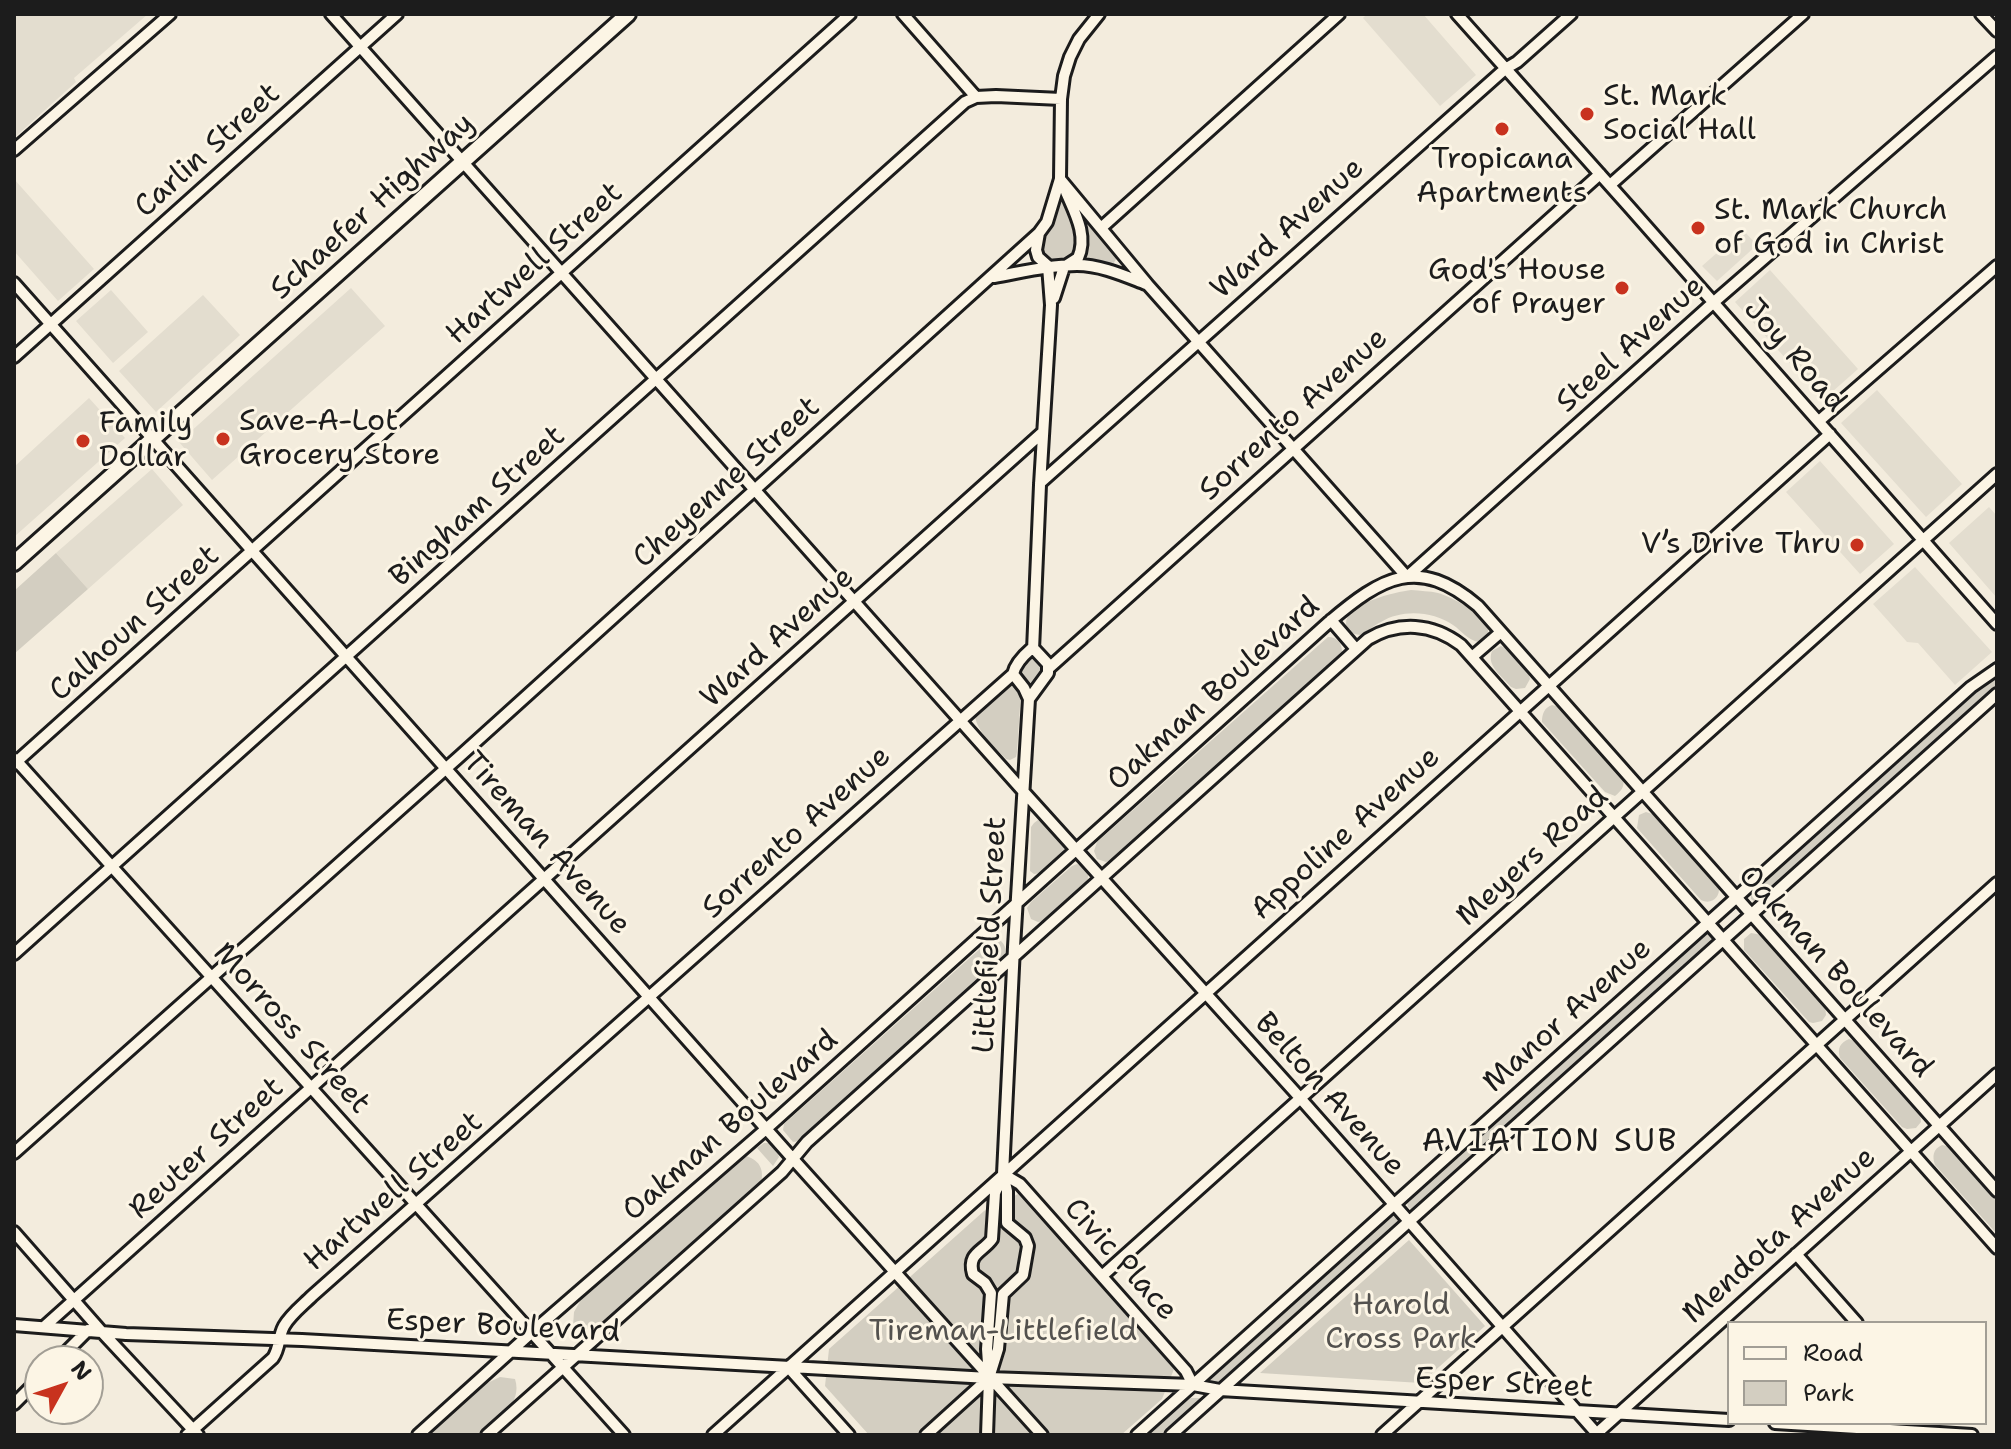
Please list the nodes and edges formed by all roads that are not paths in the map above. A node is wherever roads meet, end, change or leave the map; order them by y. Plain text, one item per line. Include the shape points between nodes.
1 (170, 14) edge
2 (331, 14) edge
3 (397, 14) edge
4 (628, 14) edge
5 (850, 14) edge
6 (903, 14) edge
7 (1099, 14) edge
8 (1339, 14) edge
9 (1457, 14) edge
10 (1571, 14) edge
11 (1803, 14) edge
12 (1981, 14) edge
13 (1997, 31) edge
14 (360, 47) junction
15 (1997, 56) edge
16 (1505, 69) junction
17 (976, 97) junction
18 (1061, 99) junction
19 (14, 150) edge
20 (462, 162) junction
21 (1600, 174) junction
22 (1060, 179) junction
23 (1610, 185) junction
24 (1101, 228) junction
25 (1039, 233) junction
26 (1048, 266) junction
27 (1997, 266) edge
28 (1064, 267) junction
29 (561, 273) junction
30 (992, 277) junction
31 (14, 283) edge
32 (1148, 285) junction
33 (1714, 302) junction
34 (1051, 305) junction
35 (50, 324) junction
36 (1198, 341) junction
37 (14, 357) edge
38 (656, 379) junction
39 (1819, 421) junction
40 (1043, 432) junction
41 (1830, 434) junction
42 (153, 439) junction
43 (1293, 448) junction
44 (1997, 474) edge
45 (1040, 483) junction
46 (755, 490) junction
47 (1922, 540) junction
48 (253, 551) junction
49 (14, 563) edge
50 (1407, 577) junction
51 (854, 602) junction
52 (1331, 620) junction
53 (1997, 624) edge
54 (1501, 632) junction
55 (1356, 649) junction
56 (1033, 650) junction
57 (346, 657) junction
58 (1472, 657) junction
59 (1053, 664) junction
60 (1997, 669) edge
61 (1013, 674) junction
62 (1548, 684) junction
63 (1997, 694) edge
64 (1029, 699) junction
65 (1519, 710) junction
66 (959, 720) junction
67 (15, 761) edge
68 (446, 768) junction
69 (1023, 791) junction
70 (1643, 791) junction
71 (1614, 817) junction
72 (1077, 850) junction
73 (112, 867) junction
74 (1103, 877) junction
75 (544, 879) junction
76 (1997, 883) edge
77 (1736, 897) junction
78 (1016, 904) junction
79 (1751, 913) junction
80 (1708, 923) junction
81 (1723, 939) junction
82 (14, 954) edge
83 (1013, 958) junction
84 (212, 977) junction
85 (1206, 992) junction
86 (650, 997) junction
87 (1845, 1019) junction
88 (1816, 1044) junction
89 (1997, 1074) edge
90 (312, 1089) junction
91 (1301, 1099) junction
92 (1939, 1125) junction
93 (766, 1129) junction
94 (1911, 1151) junction
95 (14, 1153) edge
96 (793, 1159) junction
97 (1003, 1174) junction
98 (1997, 1191) edge
99 (416, 1205) junction
100 (1394, 1205) junction
101 (1409, 1221) junction
102 (14, 1232) edge
103 (1997, 1248) edge
104 (1796, 1254) junction
105 (895, 1272) junction
106 (1102, 1276) junction
107 (74, 1300) junction
108 (1855, 1321) edge
109 (14, 1325) edge
110 (45, 1326) junction
111 (1502, 1327) junction
112 (88, 1330) junction
113 (101, 1331) junction
114 (531, 1333) junction
115 (280, 1339) junction
116 (73, 1345) edge
117 (512, 1351) junction
118 (550, 1354) junction
119 (576, 1355) junction
120 (788, 1367) junction
121 (562, 1368) junction
122 (989, 1378) junction
123 (1193, 1385) junction
124 (1220, 1390) junction
125 (1418, 1403) junction
126 (1578, 1412) junction
127 (1618, 1414) junction
128 (1727, 1420) edge
129 (1804, 1425) edge
130 (1862, 1429) edge
131 (192, 1433) edge
132 (1597, 1434) edge
133 (418, 1435) edge
134 (487, 1435) edge
135 (624, 1435) edge
136 (713, 1435) edge
137 (849, 1435) edge
138 (926, 1435) edge
139 (987, 1435) edge
140 (1042, 1435) edge
141 (1137, 1435) edge
142 (1171, 1435) edge
143 (1382, 1435) edge
144 (1972, 1435) edge

1 - 19 street
2 - 14 street
3 - 14 street, Carlin Street
4 - 20 main road, Schaefer Highway
5 - 29 street, Hartwell Street
6 - 17 street
7 - 18 street via 1070,57
8 - 24 street
9 - 16 street, Joy Road
10 - 16 street, Ward Avenue
11 - 23 street
12 - 13 street
14 - 20 street
14 - 35 street, Carlin Street
15 - 33 street, Steel Avenue
16 - 21 street, Joy Road
16 - 36 street, Ward Avenue
17 - 18 street
17 - 38 street, Bingham Street
18 - 22 street
20 - 29 street
20 - 42 main road, Schaefer Highway
21 - 23 street, Joy Road
21 - 43 street, Sorrento Avenue
22 - 24 street
22 - 25 street
22 - 28 street via 1082,242 1078,258
23 - 33 street, Joy Road
24 - 32 street
25 - 26 street via 1036,250
25 - 30 street, Cheyenne Street
26 - 28 street
26 - 30 street
26 - 34 street
27 - 39 street
28 - 32 street via 1092,267
28 - 34 street
29 - 38 street
29 - 48 street, Hartwell Street
30 - 46 street, Cheyenne Street
31 - 35 street, Tireman Avenue
32 - 36 street
33 - 39 street, Joy Road
33 - 50 street, Steel Avenue
34 - 40 street
35 - 37 street, Carlin Street
35 - 42 street, Tireman Avenue
36 - 43 street
36 - 45 street, Ward Avenue
38 - 46 street
38 - 57 street, Bingham Street
39 - 41 street, Joy Road
40 - 45 street
40 - 51 street, Ward Avenue
41 - 47 street, Joy Road
41 - 62 street, Appoline Avenue
42 - 48 street, Tireman Avenue
42 - 49 main road, Schaefer Highway
43 - 50 street
43 - 59 street, Sorrento Avenue
44 - 47 street, Meyers Road
45 - 56 street
46 - 51 street
46 - 68 street, Cheyenne Street
47 - 53 street, Joy Road
47 - 70 street, Meyers Road
48 - 57 street, Tireman Avenue
48 - 67 street, Calhoun Street
50 - 52 street, Oakman Boulevard via 1374,587
50 - 54 street, Oakman Boulevard via 1454,588
51 - 66 street
51 - 75 street, Ward Avenue
52 - 55 street
52 - 72 street, Oakman Boulevard
54 - 58 street
54 - 62 street, Oakman Boulevard
55 - 58 street, Oakman Boulevard via 1384,631 1418,626 1449,636
55 - 74 street, Oakman Boulevard
56 - 59 street
56 - 61 street, Sorrento Avenue
57 - 68 street, Tireman Avenue
57 - 73 street, Bingham Street
58 - 65 street, Oakman Boulevard
59 - 64 street, Sorrento Avenue
60 - 77 street, Manor Avenue
61 - 64 street
61 - 66 street, Sorrento Avenue
62 - 65 street, Appoline Avenue
62 - 70 street, Oakman Boulevard
63 - 79 street, Manor Avenue
64 - 69 street, Littlefield Street
65 - 71 street, Oakman Boulevard
65 - 85 street, Appoline Avenue
66 - 69 street, Belton Avenue
66 - 86 street, Sorrento Avenue
67 - 73 street, Morross Street
68 - 75 street, Tireman Avenue
68 - 84 street, Cheyenne Street
69 - 72 street, Belton Avenue
69 - 78 street, Littlefield Street
70 - 71 street, Meyers Road
70 - 77 street, Oakman Boulevard
71 - 80 street, Oakman Boulevard
71 - 91 street, Meyers Road
72 - 74 street, Belton Avenue
72 - 78 street, Oakman Boulevard
73 - 82 street, Bingham Street
73 - 84 street, Morross Street
74 - 83 street, Oakman Boulevard
74 - 85 street, Belton Avenue
75 - 86 street, Tireman Avenue
75 - 90 street, Reuter Street
76 - 87 street
77 - 79 street, Oakman Boulevard
77 - 80 street, Manor Avenue
78 - 83 street, Littlefield Street
78 - 93 street, Oakman Boulevard
79 - 81 street, Manor Avenue
79 - 87 street, Oakman Boulevard
80 - 81 street, Oakman Boulevard
80 - 100 street, Manor Avenue
81 - 88 street, Oakman Boulevard
81 - 101 street, Manor Avenue
83 - 96 street, Oakman Boulevard
83 - 97 street, Littlefield Street
84 - 90 street, Morross Street
84 - 95 street, Cheyenne Street
85 - 91 street, Belton Avenue
85 - 97 street, Appoline Avenue
86 - 93 street, Tireman Avenue
86 - 99 street, Hartwell Street
87 - 88 street
87 - 92 street, Oakman Boulevard
88 - 94 street, Oakman Boulevard
88 - 111 street
89 - 92 street, Mendota Avenue
90 - 99 street, Morross Street
90 - 107 street, Reuter Street
91 - 100 street, Belton Avenue
91 - 106 street, Meyers Road
92 - 94 street, Mendota Avenue
92 - 98 street, Oakman Boulevard
93 - 96 street, Tireman Avenue
93 - 114 street, Oakman Boulevard
94 - 103 street, Oakman Boulevard
94 - 104 street, Mendota Avenue
96 - 105 street, Tireman Avenue
96 - 119 street, Oakman Boulevard
97 - 105 street, Appoline Avenue
97 - 106 street, Civic Place via 1020,1184
97 - 122 street, Littlefield Street via 995,1193 992,1239 971,1265 991,1293
97 - 122 street, Littlefield Street via 1007,1223 1028,1246 1023,1275 1003,1294 998,1349
99 - 114 street, Morross Street
99 - 115 street, Hartwell Street via 312,1296 286,1322
100 - 101 street, Belton Avenue
100 - 123 street, Manor Avenue
101 - 111 street, Belton Avenue
101 - 124 street, Manor Avenue
102 - 107 street
104 - 108 street
104 - 127 street, Mendota Avenue
105 - 120 street, Appoline Avenue
105 - 122 street, Tireman Avenue
106 - 123 street, Civic Place
107 - 110 street, Reuter Street
107 - 113 street
109 - 110 street, Esper Boulevard
110 - 112 street, Esper Boulevard
111 - 125 street
111 - 126 street, Belton Avenue
112 - 113 street, Esper Boulevard
112 - 116 street
113 - 115 street, Esper Boulevard
113 - 131 street
114 - 117 street, Oakman Boulevard
114 - 118 street, Morross Street
115 - 117 street, Esper Boulevard
115 - 131 street, Hartwell Street via 273,1358
117 - 118 street, Esper Boulevard
117 - 133 street, Oakman Boulevard
118 - 119 street, Esper Boulevard
118 - 121 street, Morross Street
119 - 120 street, Esper Boulevard
119 - 121 street, Oakman Boulevard
120 - 122 street, Esper Boulevard
120 - 136 street, Appoline Avenue
120 - 137 street
121 - 134 street, Oakman Boulevard
121 - 135 street
122 - 123 street, Esper Street
122 - 138 street
122 - 139 street
122 - 140 street, Tireman Avenue
123 - 124 street, Esper Street
123 - 141 street, Manor Avenue
124 - 125 street, Esper Street
124 - 142 street, Manor Avenue
125 - 126 street, Esper Street
125 - 143 street
126 - 127 street, Esper Street
126 - 132 street, Belton Avenue
127 - 128 street, Esper Street
127 - 132 street, Mendota Avenue
129 - 130 street
130 - 144 street

